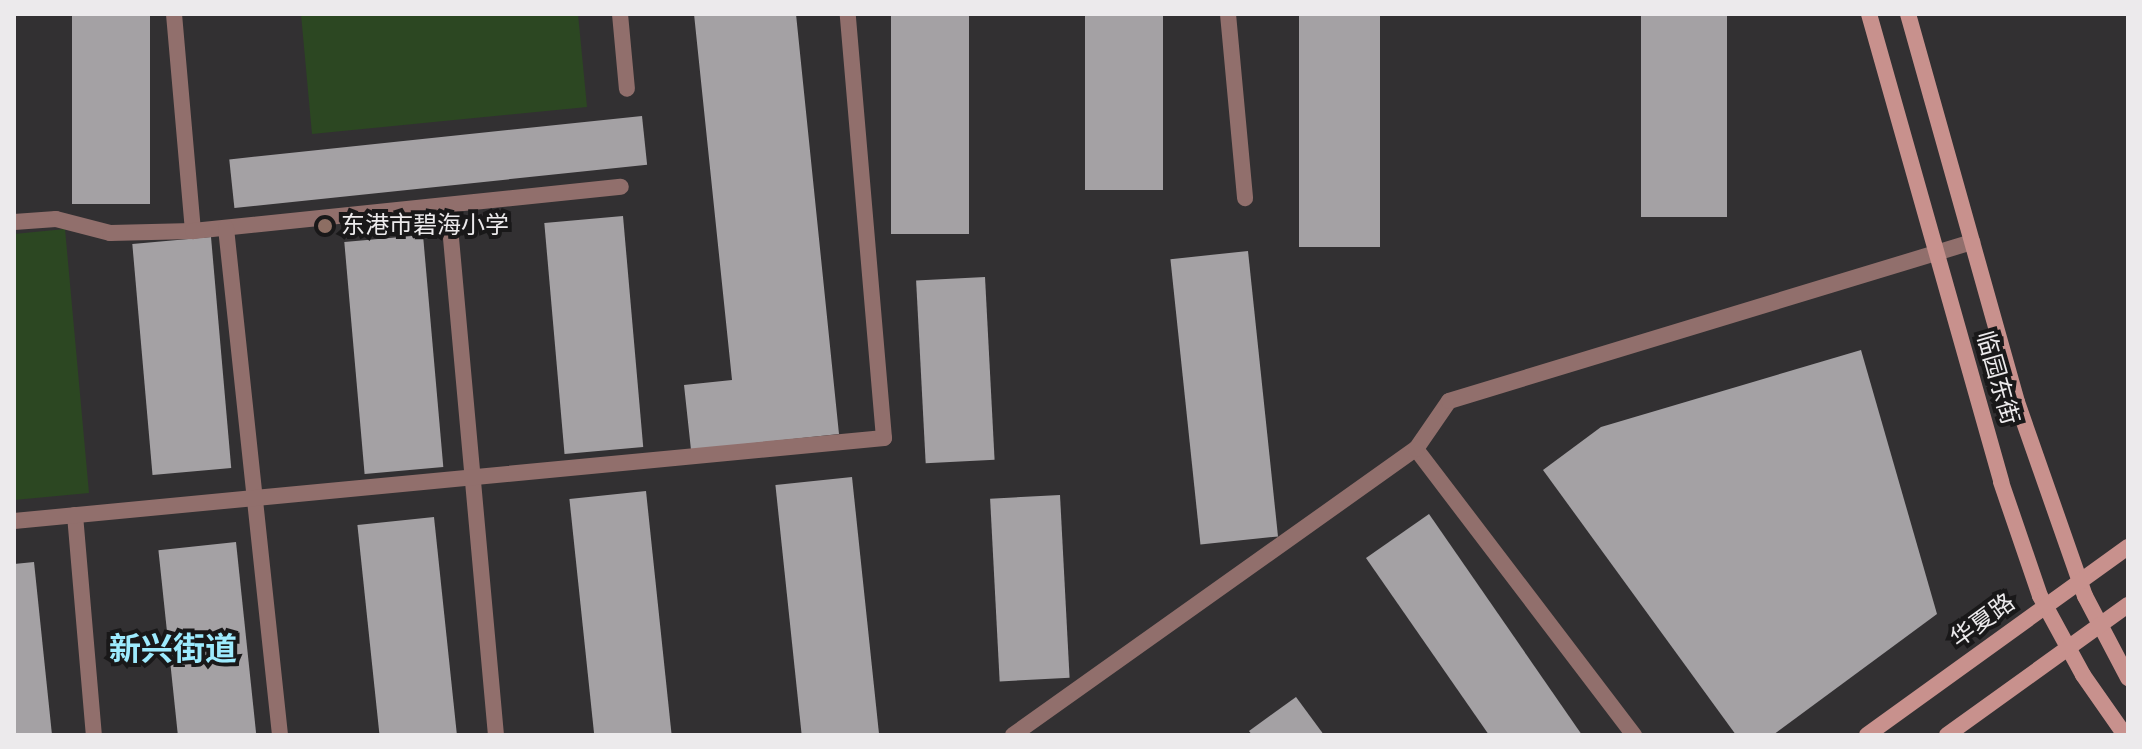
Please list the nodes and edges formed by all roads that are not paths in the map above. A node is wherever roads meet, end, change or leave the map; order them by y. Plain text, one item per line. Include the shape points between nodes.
1 (174, 14) edge
2 (620, 14) edge
3 (848, 14) edge
4 (1228, 14) edge
5 (1869, 14) edge
6 (1908, 14) edge
7 (627, 89) dead end
8 (621, 187) dead end
9 (1245, 198) dead end
10 (448, 205) junction
11 (14, 222) edge
12 (226, 228) junction
13 (193, 231) junction
14 (1972, 242) junction
15 (1938, 256) junction
16 (1416, 449) junction
17 (469, 478) junction
18 (251, 498) junction
19 (75, 515) junction
20 (14, 521) edge
21 (2128, 547) edge
22 (2080, 581) junction
23 (2128, 605) edge
24 (2044, 606) junction
25 (2100, 625) junction
26 (2067, 648) junction
27 (2128, 678) edge
28 (94, 735) edge
29 (280, 735) edge
30 (496, 735) edge
31 (1013, 735) edge
32 (1634, 735) edge
33 (1867, 735) edge
34 (1947, 735) edge
35 (2125, 735) edge

1 - 13 street
2 - 7 street
3 - 17 street via 884,438
4 - 9 street
5 - 15 street, 临园东街
6 - 14 street, 临园东街
8 - 10 street
10 - 12 street
10 - 17 street
11 - 13 street via 56,219 110,233
12 - 13 street
12 - 18 street
14 - 15 street
14 - 22 street, 临园东街 via 2017,402
15 - 16 street via 1449,401
15 - 24 street, 临园东街 via 2001,482
16 - 31 street
16 - 32 street
17 - 18 street
17 - 30 street
18 - 19 street
18 - 29 street
19 - 20 street
19 - 28 street
21 - 22 street, 华夏路
22 - 24 street, 华夏路
22 - 25 street, 临园东街
23 - 25 street
24 - 26 street, 临园东街
24 - 33 street, 华夏路
25 - 26 street
25 - 27 street, 临园东街
26 - 34 street
26 - 35 street, 临园东街

